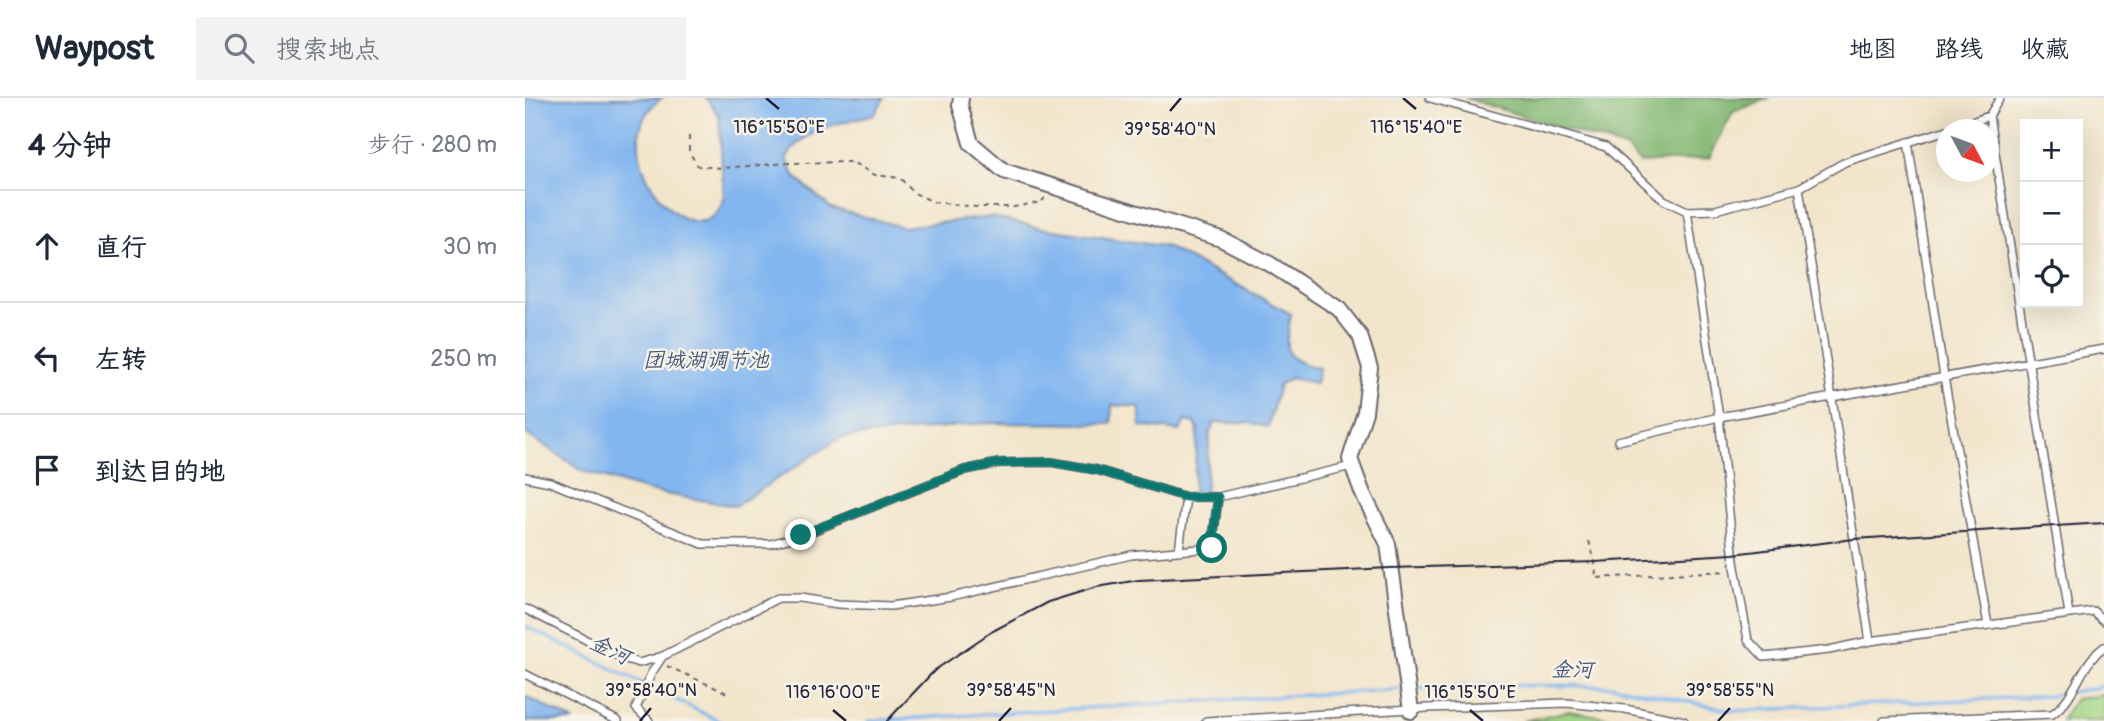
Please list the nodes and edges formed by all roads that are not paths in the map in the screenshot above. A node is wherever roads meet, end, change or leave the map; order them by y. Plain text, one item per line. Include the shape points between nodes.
1 (961, 98) edge
2 (1430, 98) edge
3 (2000, 98) edge
4 (1989, 117) junction
5 (1983, 119) edge
6 (1936, 133) edge
7 (1908, 142) junction
8 (1799, 188) junction
9 (1686, 211) junction
10 (2104, 349) edge
11 (2029, 362) junction
12 (1944, 377) junction
13 (1831, 397) junction
14 (1719, 417) junction
15 (1618, 441) dead end
16 (1352, 466) junction
17 (525, 477) edge
18 (1186, 497) junction
19 (1218, 497) junction
20 (1179, 550) junction
21 (525, 609) edge
22 (2069, 614) junction
23 (2104, 621) edge
24 (1988, 625) junction
25 (1870, 641) junction
26 (2104, 646) edge
27 (661, 659) junction
28 (525, 674) edge
29 (1410, 706) junction
30 (618, 721) edge
31 (649, 721) edge
32 (1206, 721) edge
33 (1684, 721) edge
34 (1884, 721) edge

1 - 16 street via 971,143 1004,171 1221,239 1339,309 1360,336 1370,368
2 - 9 lane via 1606,147 1664,200
3 - 4 lane
4 - 5 lane
4 - 11 lane
6 - 7 lane
7 - 8 lane via 1845,162
7 - 12 lane
8 - 9 lane via 1715,210
8 - 13 lane
9 - 14 lane
10 - 11 lane
11 - 12 lane
11 - 22 lane
12 - 13 lane
12 - 24 lane
13 - 14 lane
13 - 25 lane
14 - 15 lane
14 - 25 lane via 1735,570 1748,640 1764,657
16 - 19 lane
16 - 29 street via 1388,544
17 - 18 lane via 550,482 703,544 770,544 965,470 999,463 1051,462 1097,470
18 - 19 lane
18 - 20 lane
19 - 20 lane via 1212,548
20 - 27 lane via 1131,555 951,597 891,606 778,598
21 - 27 lane via 621,657 639,663
22 - 23 lane via 2093,611
22 - 24 lane
24 - 25 lane
26 - 34 lane via 2075,682 2063,707 2052,714
27 - 31 lane via 636,708
28 - 30 lane
29 - 32 lane
29 - 33 lane via 1567,704

